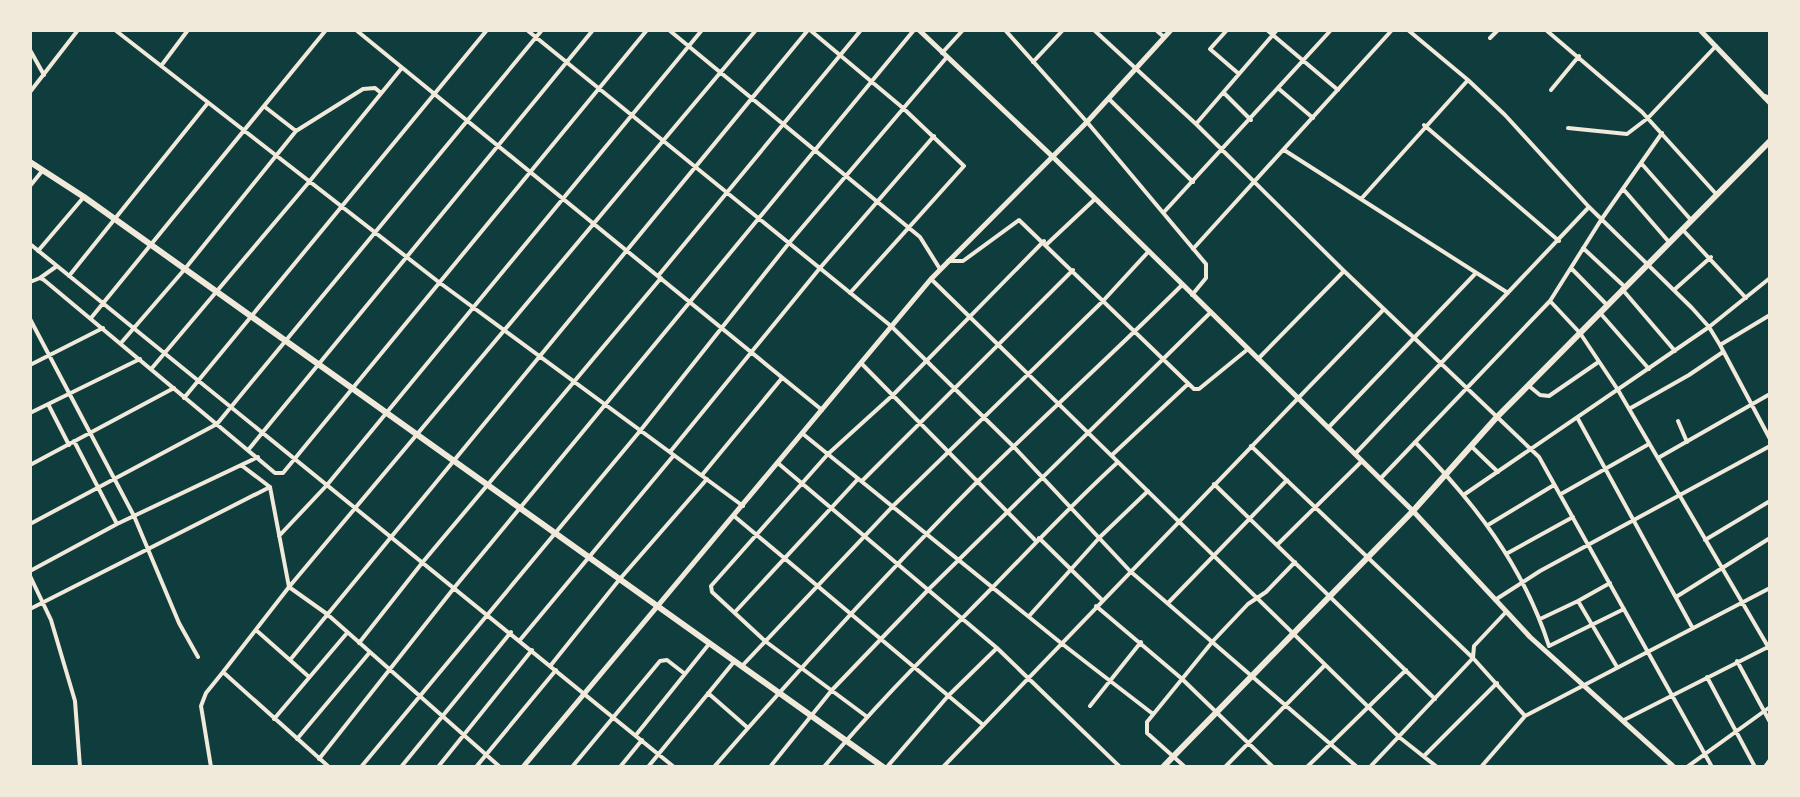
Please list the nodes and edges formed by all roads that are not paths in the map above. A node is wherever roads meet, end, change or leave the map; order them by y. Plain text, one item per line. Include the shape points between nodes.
1 (78, 30) edge
2 (115, 30) edge
3 (188, 30) edge
4 (326, 30) edge
5 (356, 30) edge
6 (487, 30) edge
7 (527, 30) edge
8 (542, 30) edge
9 (593, 30) edge
10 (647, 30) edge
11 (669, 30) edge
12 (702, 30) edge
13 (756, 30) edge
14 (809, 30) edge
15 (861, 30) edge
16 (916, 30) edge
17 (963, 30) edge
18 (1005, 30) edge
19 (1063, 30) edge
20 (1094, 30) edge
21 (1156, 30) edge
22 (1171, 30) edge
23 (1227, 30) edge
24 (1267, 30) edge
25 (1277, 30) edge
26 (1331, 30) edge
27 (1392, 30) edge
28 (1408, 30) edge
29 (1498, 30) edge
30 (1546, 30) edge
31 (1700, 30) edge
32 (1273, 35) junction
33 (536, 37) junction
34 (1164, 37) junction
35 (1490, 38) dead end
36 (1716, 46) junction
37 (689, 47) junction
38 (30, 50) edge
39 (945, 55) junction
40 (841, 56) junction
41 (1579, 56) junction
42 (1305, 61) junction
43 (1033, 62) junction
44 (567, 63) junction
45 (161, 66) junction
46 (401, 68) junction
47 (1135, 70) junction
48 (721, 71) junction
49 (1239, 74) junction
50 (44, 75) junction
51 (1468, 80) junction
52 (872, 81) junction
53 (598, 89) junction
54 (1279, 89) junction
55 (31, 90) edge
56 (1338, 90) junction
57 (1551, 90) dead end
58 (1224, 92) junction
59 (381, 93) junction
60 (433, 93) junction
61 (752, 98) junction
62 (1109, 99) junction
63 (1768, 100) edge
64 (207, 104) junction
65 (265, 107) junction
66 (903, 108) junction
67 (633, 115) junction
68 (1313, 118) junction
69 (1648, 118) junction
70 (466, 120) junction
71 (1251, 120) junction
72 (1087, 122) junction
73 (783, 124) junction
74 (1196, 124) junction
75 (1424, 125) junction
76 (1568, 128) dead end
77 (244, 131) junction
78 (296, 131) junction
79 (1662, 133) junction
80 (934, 136) junction
81 (663, 141) junction
82 (1768, 144) edge
83 (498, 146) junction
84 (816, 149) junction
85 (1223, 150) junction
86 (1284, 150) junction
87 (277, 156) junction
88 (1053, 157) junction
89 (30, 162) edge
90 (1641, 163) junction
91 (696, 168) junction
92 (43, 170) junction
93 (531, 173) junction
94 (847, 176) junction
95 (309, 182) junction
96 (1193, 182) junction
97 (1253, 182) junction
98 (30, 186) edge
99 (1624, 190) junction
100 (726, 192) junction
101 (1717, 195) junction
102 (84, 197) junction
103 (562, 199) junction
104 (1095, 199) junction
105 (1361, 199) junction
106 (877, 201) junction
107 (341, 207) junction
108 (1589, 207) junction
109 (1164, 212) junction
110 (758, 218) junction
111 (114, 220) junction
112 (1601, 220) junction
113 (1691, 220) junction
114 (594, 225) junction
115 (908, 226) junction
116 (1682, 229) junction
117 (374, 232) junction
118 (1559, 241) junction
119 (1669, 242) junction
120 (789, 243) junction
121 (1045, 243) junction
122 (30, 244) edge
123 (150, 245) junction
124 (1583, 248) junction
125 (1193, 249) junction
126 (38, 251) junction
127 (626, 251) junction
128 (1149, 251) junction
129 (408, 257) junction
130 (1711, 257) junction
131 (948, 261) junction
132 (1647, 264) junction
133 (57, 266) junction
134 (820, 268) junction
135 (1571, 268) junction
136 (940, 269) junction
137 (184, 270) junction
138 (1073, 270) junction
139 (1344, 271) junction
140 (1475, 274) junction
141 (69, 276) junction
142 (659, 277) junction
143 (40, 278) junction
144 (931, 279) junction
145 (1769, 280) edge
146 (30, 282) edge
147 (440, 283) junction
148 (1182, 285) junction
149 (1623, 288) junction
150 (1673, 290) junction
151 (216, 292) junction
152 (850, 293) junction
153 (1508, 293) junction
154 (1192, 295) junction
155 (1746, 298) junction
156 (1103, 301) junction
157 (1550, 301) junction
158 (103, 302) junction
159 (689, 302) junction
160 (1607, 305) junction
161 (473, 308) junction
162 (1384, 309) junction
163 (1211, 312) junction
164 (1600, 313) junction
165 (1770, 315) edge
166 (252, 317) junction
167 (970, 317) junction
168 (91, 318) junction
169 (30, 319) edge
170 (891, 326) junction
171 (134, 327) junction
172 (721, 327) junction
173 (1709, 327) junction
174 (103, 328) junction
175 (504, 332) junction
176 (1135, 332) junction
177 (1580, 333) junction
178 (1415, 337) junction
179 (284, 341) junction
180 (121, 343) junction
181 (998, 344) junction
182 (1720, 345) junction
183 (1248, 349) junction
184 (1675, 351) junction
185 (1723, 351) junction
186 (751, 352) junction
187 (165, 353) junction
188 (50, 356) junction
189 (539, 357) junction
190 (1163, 358) junction
191 (140, 359) junction
192 (927, 359) junction
193 (1258, 359) junction
194 (1441, 362) junction
195 (1598, 362) junction
196 (861, 363) junction
197 (30, 365) edge
198 (317, 365) junction
199 (152, 368) junction
200 (1649, 369) junction
201 (1027, 375) junction
202 (782, 378) junction
203 (199, 380) junction
204 (573, 383) junction
205 (1188, 384) junction
206 (1529, 386) junction
207 (955, 387) junction
208 (174, 388) junction
209 (351, 389) junction
210 (1466, 389) junction
211 (1618, 390) junction
212 (69, 394) junction
213 (1770, 394) edge
214 (893, 395) junction
215 (184, 398) junction
216 (1298, 398) junction
217 (48, 404) junction
218 (1059, 404) junction
219 (1752, 406) junction
220 (231, 407) junction
221 (605, 407) junction
222 (1629, 409) junction
223 (822, 410) junction
224 (30, 413) edge
225 (385, 413) junction
226 (984, 416) junction
227 (1496, 418) junction
228 (1578, 419) junction
229 (1678, 421) dead end
230 (921, 422) junction
231 (217, 424) junction
232 (1328, 428) junction
233 (640, 431) junction
234 (263, 432) junction
235 (1088, 432) junction
236 (89, 433) junction
237 (803, 434) junction
238 (418, 436) junction
239 (1770, 439) edge
240 (74, 441) junction
241 (1415, 442) junction
242 (1687, 442) junction
243 (1649, 444) junction
244 (69, 445) junction
245 (1251, 446) junction
246 (1470, 446) junction
247 (1770, 446) edge
248 (1014, 447) junction
249 (249, 449) junction
250 (1531, 450) junction
251 (949, 452) junction
252 (672, 453) junction
253 (828, 454) junction
254 (1355, 454) junction
255 (1112, 455) junction
256 (258, 457) junction
257 (1657, 458) junction
258 (295, 459) junction
259 (453, 461) junction
260 (1362, 461) junction
261 (1118, 462) junction
262 (779, 464) junction
263 (30, 465) edge
264 (241, 465) junction
265 (1605, 469) junction
266 (1445, 472) junction
267 (1498, 472) junction
268 (704, 477) junction
269 (1042, 477) junction
270 (1380, 479) junction
271 (115, 480) junction
272 (860, 480) junction
273 (1287, 480) junction
274 (978, 482) junction
275 (1214, 484) junction
276 (1555, 484) junction
277 (327, 485) junction
278 (487, 485) junction
279 (802, 485) junction
280 (270, 487) junction
281 (99, 489) junction
282 (1148, 491) junction
283 (1465, 494) junction
284 (1561, 494) junction
285 (1678, 495) junction
286 (1770, 501) edge
287 (743, 506) junction
288 (893, 506) junction
289 (1070, 507) junction
290 (1314, 508) junction
291 (357, 509) junction
292 (521, 509) junction
293 (830, 509) junction
294 (1007, 511) junction
295 (1413, 511) junction
296 (134, 516) junction
297 (734, 516) junction
298 (1573, 517) junction
299 (1249, 518) junction
300 (1179, 520) junction
301 (1633, 520) junction
302 (30, 524) edge
303 (117, 524) junction
304 (1488, 525) junction
305 (555, 534) junction
306 (927, 534) junction
307 (756, 535) junction
308 (279, 536) junction
309 (864, 536) junction
310 (391, 537) junction
311 (1100, 537) junction
312 (1770, 538) edge
313 (1038, 540) junction
314 (1705, 540) junction
315 (1589, 544) junction
316 (1277, 545) junction
317 (148, 550) junction
318 (1506, 554) junction
319 (1214, 555) junction
320 (589, 557) junction
321 (1366, 558) junction
322 (785, 559) junction
323 (960, 559) junction
324 (1295, 562) junction
325 (422, 563) junction
326 (897, 564) junction
327 (1720, 567) junction
328 (1071, 570) junction
329 (1130, 571) junction
330 (30, 573) edge
331 (619, 580) junction
332 (1523, 581) junction
333 (1610, 583) junction
334 (818, 586) junction
335 (993, 586) junction
336 (289, 587) junction
337 (454, 588) junction
338 (1770, 588) edge
339 (928, 590) junction
340 (1329, 596) junction
341 (1676, 597) junction
342 (1256, 598) junction
343 (1102, 600) junction
344 (1495, 600) junction
345 (1578, 601) junction
346 (43, 603) junction
347 (1168, 603) junction
348 (1741, 603) junction
349 (1096, 606) junction
350 (659, 607) junction
351 (30, 609) edge
352 (1624, 609) junction
353 (735, 612) junction
354 (1506, 612) junction
355 (487, 613) junction
356 (327, 614) junction
357 (849, 614) junction
358 (1030, 615) junction
359 (962, 618) junction
360 (1540, 619) junction
361 (1593, 625) junction
362 (1692, 628) junction
363 (256, 630) junction
364 (511, 632) junction
365 (347, 633) junction
366 (1292, 633) junction
367 (881, 639) junction
368 (520, 640) junction
369 (765, 641) junction
370 (1213, 641) junction
371 (1141, 642) junction
372 (359, 643) junction
373 (1061, 643) junction
374 (709, 644) junction
375 (997, 648) junction
376 (1546, 648) junction
377 (1769, 648) edge
378 (532, 650) junction
379 (1647, 651) junction
380 (370, 652) junction
381 (198, 657) dead end
382 (1473, 658) junction
383 (290, 660) junction
384 (1737, 661) junction
385 (733, 663) junction
386 (551, 665) junction
387 (1325, 665) junction
388 (913, 666) junction
389 (1617, 667) junction
390 (740, 668) junction
391 (800, 668) junction
392 (556, 669) junction
393 (1406, 670) junction
394 (390, 671) junction
395 (223, 672) junction
396 (685, 674) junction
397 (1252, 674) junction
398 (1707, 676) junction
399 (309, 677) junction
400 (1029, 677) junction
401 (1181, 678) junction
402 (1110, 681) junction
403 (1497, 683) junction
404 (1583, 687) junction
405 (832, 690) junction
406 (584, 693) junction
407 (708, 693) junction
408 (778, 694) junction
409 (1672, 695) junction
410 (948, 696) junction
411 (420, 697) junction
412 (1435, 699) junction
413 (1286, 705) junction
414 (1090, 706) dead end
415 (1368, 707) junction
416 (1767, 709) edge
417 (1217, 713) junction
418 (1153, 714) junction
419 (613, 716) junction
420 (810, 716) junction
421 (866, 716) junction
422 (1525, 716) junction
423 (442, 717) junction
424 (274, 719) junction
425 (1624, 720) junction
426 (1770, 722) edge
427 (982, 724) junction
428 (748, 728) junction
429 (1736, 730) junction
430 (463, 735) junction
431 (636, 735) junction
432 (1399, 737) junction
433 (297, 739) junction
434 (642, 740) junction
435 (845, 741) junction
436 (1249, 743) junction
437 (1331, 744) junction
438 (658, 754) junction
439 (1705, 754) junction
440 (485, 755) junction
441 (1424, 756) junction
442 (1173, 757) junction
443 (319, 759) junction
444 (1770, 760) edge
445 (576, 766) edge
446 (80, 767) edge
447 (211, 767) edge
448 (329, 767) edge
449 (361, 767) edge
450 (401, 767) edge
451 (438, 767) edge
452 (476, 767) edge
453 (500, 767) edge
454 (523, 767) edge
455 (620, 767) edge
456 (648, 767) edge
457 (674, 767) edge
458 (714, 767) edge
459 (770, 767) edge
460 (824, 767) edge
461 (885, 767) edge
462 (943, 767) edge
463 (1120, 767) edge
464 (1163, 767) edge
465 (1185, 767) edge
466 (1225, 767) edge
467 (1273, 767) edge
468 (1307, 767) edge
469 (1357, 767) edge
470 (1370, 767) edge
471 (1437, 767) edge
472 (1481, 767) edge
473 (1674, 767) edge
474 (1687, 767) edge
475 (1712, 767) edge
476 (1755, 767) edge
477 (1765, 767) edge

1 - 50 street
2 - 45 street
3 - 45 street
4 - 65 street
5 - 46 street
6 - 60 street
7 - 33 street
8 - 33 street
9 - 44 street
10 - 53 street
11 - 37 street
12 - 37 street
13 - 48 street
14 - 40 street
14 - 61 street
15 - 40 street
16 - 39 street
16 - 52 street
17 - 39 street
18 - 43 street
19 - 43 street
20 - 47 street
21 - 34 street
22 - 34 street
23 - 49 street via 1210,49
24 - 32 street
25 - 32 street
26 - 42 street
27 - 56 street
28 - 51 street
29 - 35 street
30 - 41 street
31 - 36 street
32 - 42 street
32 - 49 street
33 - 44 street
33 - 70 street
34 - 47 street
36 - 63 street
36 - 69 street
37 - 48 street
37 - 67 street
38 - 50 street
39 - 66 street
39 - 88 street
40 - 52 street
40 - 73 street
41 - 57 street
41 - 69 street
42 - 54 street
42 - 56 street
43 - 72 street
44 - 53 street
44 - 83 street
45 - 64 street
46 - 59 street
46 - 60 street
47 - 62 street
47 - 74 street
48 - 61 street
48 - 81 street
49 - 58 street
50 - 55 street
51 - 75 street
51 - 108 street
52 - 66 street
52 - 84 street
53 - 67 street
53 - 93 street
54 - 68 street
54 - 71 street
56 - 68 street
58 - 71 street
58 - 74 street
59 - 78 street via 363,89
59 - 95 street
60 - 70 street
60 - 107 street
61 - 73 street
61 - 91 street
62 - 72 street
62 - 96 street
64 - 77 street
64 - 111 street
65 - 77 street
65 - 78 street
66 - 80 street
66 - 94 street
67 - 81 street
67 - 103 street
68 - 86 street
69 - 76 street via 1627,134
69 - 79 street
70 - 83 street
70 - 117 street
71 - 85 street
72 - 88 street
72 - 109 street
73 - 84 street
73 - 100 street
74 - 85 street
75 - 105 street
75 - 118 street
77 - 87 street
77 - 123 street
78 - 87 street
79 - 90 street
79 - 101 street
80 - 106 street
80 - 115 street via 964,166
81 - 91 street
81 - 114 street
82 - 101 main road
83 - 93 street
83 - 129 street
84 - 94 street
84 - 110 street
85 - 96 street
85 - 97 street
86 - 97 street
86 - 105 street
87 - 95 street
87 - 137 street
88 - 104 street
88 - 131 street
89 - 92 main road
90 - 99 street
90 - 113 street
91 - 100 street
91 - 127 street
92 - 98 street
92 - 102 main road
93 - 103 street
93 - 147 street
94 - 106 street
94 - 120 street
95 - 107 street
95 - 151 street
96 - 109 street
97 - 125 street
97 - 139 street
99 - 112 street
99 - 119 street
100 - 110 street
100 - 142 street
101 - 113 main road
102 - 111 main road
102 - 126 street
103 - 114 street
103 - 161 street
104 - 121 street
104 - 128 street
105 - 140 street
106 - 115 street
106 - 134 street
107 - 117 street
107 - 166 street
108 - 112 street
108 - 118 street
109 - 125 street
110 - 120 street
110 - 159 street
111 - 123 main road
111 - 141 street
112 - 124 street
112 - 132 street
113 - 116 main road
114 - 127 street
114 - 175 street
115 - 136 street
115 - 152 street
116 - 119 main road
116 - 130 street
117 - 129 street
117 - 179 street
118 - 153 street
119 - 132 main road
120 - 134 street
120 - 172 street
121 - 131 street via 1019,220 963,261
121 - 138 street
121 - 167 street
122 - 126 street
123 - 137 main road
123 - 158 street
124 - 135 street
124 - 149 street
125 - 154 street via 1208,273
126 - 133 street
127 - 142 street
127 - 189 street
128 - 148 street
128 - 156 street
129 - 147 street
129 - 198 street
130 - 150 street
130 - 155 street
131 - 136 street
132 - 149 main road
132 - 150 street
133 - 141 street
133 - 143 street
134 - 152 street
134 - 186 street
135 - 157 street
135 - 160 street
136 - 144 street
137 - 151 main road
137 - 171 street
138 - 156 street
138 - 181 street
139 - 162 street
139 - 193 street
140 - 153 street
140 - 178 street
141 - 158 street
142 - 159 street
142 - 204 street
143 - 146 street
143 - 168 street
144 - 167 street
144 - 170 street
145 - 155 street
147 - 161 street
147 - 209 street
148 - 154 street
148 - 176 street
149 - 160 main road
149 - 184 street
150 - 173 street
151 - 166 main road
151 - 187 street
152 - 170 street
153 - 194 street
154 - 163 street
155 - 173 street
156 - 176 street
156 - 201 street
157 - 177 street
157 - 210 street
158 - 168 street
158 - 171 street
159 - 172 street
159 - 221 street
160 - 164 main road
161 - 175 street
161 - 225 street
162 - 178 street
162 - 216 street
163 - 183 street
163 - 190 street
164 - 177 main road
164 - 200 street
165 - 182 street
166 - 179 main road
166 - 203 street
167 - 181 street
167 - 192 street
168 - 174 street
169 - 188 street
170 - 192 street
170 - 196 street
171 - 180 street
171 - 187 street
172 - 186 street
172 - 233 street
173 - 182 street
173 - 184 street
174 - 180 street
174 - 188 street
175 - 189 street
175 - 238 street
176 - 190 street
176 - 218 street
177 - 195 street
177 - 206 main road
178 - 194 street
178 - 232 street
179 - 198 main road
179 - 220 street
180 - 191 street
181 - 201 street
181 - 207 street
182 - 185 street
183 - 193 street
183 - 205 street via 1199,389
184 - 200 street
185 - 219 street
185 - 222 street
186 - 202 street
186 - 252 street
187 - 199 street
187 - 203 street
188 - 197 street
188 - 212 street
189 - 204 street
189 - 259 street
190 - 205 street
190 - 235 street
191 - 199 street
191 - 212 street
192 - 207 street
192 - 214 street
193 - 216 street
194 - 210 street
194 - 254 street
195 - 206 street via 1549,396
195 - 211 street
196 - 214 street
196 - 223 street
198 - 209 main road
198 - 234 street
199 - 208 street
200 - 211 street
201 - 218 street
201 - 226 street
202 - 223 street
202 - 268 street
203 - 215 street
203 - 220 street
204 - 221 street
204 - 278 street
205 - 255 street
206 - 227 main road
207 - 226 street
207 - 230 street
208 - 215 street
208 - 236 street
209 - 225 main road
209 - 258 street
210 - 227 street
210 - 241 street
211 - 222 street
211 - 228 street
212 - 217 street
212 - 236 street
213 - 219 street
214 - 230 street
214 - 253 street
215 - 231 street
216 - 232 street
216 - 245 street
217 - 224 street
217 - 244 street
218 - 235 street
218 - 248 street
219 - 239 street
219 - 242 street
220 - 231 street
220 - 234 street
221 - 233 street
221 - 292 street
222 - 243 street
223 - 237 street
225 - 238 main road
225 - 277 street
226 - 248 street
226 - 251 street
227 - 246 main road
227 - 250 street
228 - 250 street
228 - 265 street
229 - 242 street
230 - 251 street
230 - 272 street
231 - 249 street
231 - 271 street
232 - 254 street
233 - 252 street
233 - 305 street
234 - 249 street
234 - 258 street
235 - 255 street
235 - 269 street
236 - 240 street
236 - 271 street
237 - 253 street
237 - 262 street
238 - 259 main road
238 - 291 street
240 - 244 street
240 - 281 street
241 - 266 street
241 - 270 street
242 - 257 street
243 - 257 street
243 - 265 street
244 - 263 street
245 - 273 street
245 - 275 street
246 - 266 main road
246 - 267 street
247 - 285 street
248 - 269 street
248 - 274 street
249 - 256 street
250 - 267 street
250 - 276 street
251 - 274 street
251 - 288 street
252 - 268 street
252 - 320 street
253 - 272 street
253 - 279 street
254 - 260 street
255 - 261 street
256 - 258 street via 279,474
256 - 264 street
257 - 285 street
258 - 277 street
259 - 278 main road
259 - 310 street
260 - 270 street
260 - 290 street
261 - 282 street
261 - 289 street
262 - 279 street
262 - 287 street
264 - 280 street
264 - 296 street
265 - 284 street
265 - 301 street
266 - 283 street
266 - 295 main road
267 - 283 street
268 - 287 street
268 - 331 street
269 - 289 street
269 - 294 street
270 - 295 street
271 - 281 street
271 - 296 street
272 - 288 street
272 - 293 street
273 - 290 street
273 - 299 street
274 - 294 street
274 - 306 street
275 - 299 street
275 - 300 street
276 - 284 street
276 - 304 street
277 - 291 street
277 - 308 street
278 - 292 main road
278 - 325 street
279 - 293 street
279 - 307 street
280 - 308 street
280 - 317 street
281 - 302 street
281 - 303 street
282 - 300 street
282 - 311 street
283 - 304 street
284 - 298 street
285 - 301 street
285 - 314 street
286 - 314 street
287 - 297 street
288 - 306 street
288 - 309 street
289 - 311 street
289 - 313 street
290 - 316 street
290 - 321 street
291 - 310 street
291 - 336 street
292 - 305 main road
292 - 337 street
293 - 309 street
293 - 322 street
294 - 313 street
294 - 323 street
295 - 321 main road
295 - 344 street
296 - 303 street
296 - 317 street
297 - 307 street
297 - 350 street
298 - 315 street
298 - 318 street
299 - 316 street
299 - 319 street
300 - 319 street
300 - 329 street
301 - 315 street
301 - 341 street
303 - 330 street
304 - 318 street
305 - 320 main road
305 - 355 street
306 - 323 street
306 - 326 street
307 - 322 street
307 - 353 street via 711,586
308 - 336 street
309 - 326 street
309 - 334 street
310 - 325 street
310 - 356 street
311 - 328 street
311 - 329 street
312 - 327 street
313 - 328 street
313 - 335 street
314 - 327 street
315 - 332 street
315 - 333 street
316 - 324 street
317 - 346 street
317 - 381 street
318 - 332 street
319 - 342 street
319 - 347 street
320 - 331 main road
320 - 368 street
321 - 340 main road
321 - 382 street
322 - 334 street
322 - 353 street
323 - 335 street
323 - 339 street
324 - 340 street
324 - 342 street
325 - 337 street
325 - 372 street
326 - 339 street
326 - 357 street
327 - 341 street
327 - 348 street
328 - 343 street
328 - 358 street
329 - 343 street
329 - 347 street
330 - 346 street
331 - 350 main road
331 - 386 street
332 - 344 street
332 - 360 street
333 - 345 street
333 - 352 street
334 - 357 street
334 - 369 street
335 - 358 street
335 - 359 street
336 - 356 street
336 - 363 street
337 - 355 street
337 - 394 street
338 - 348 street
339 - 359 street
339 - 367 street
340 - 366 main road
340 - 393 street
341 - 362 street
342 - 366 street
342 - 370 street
343 - 349 street
344 - 354 street
345 - 360 street
345 - 361 street
346 - 351 street
346 - 446 street via 75,701
347 - 370 street
348 - 362 street
348 - 377 street
349 - 371 street
349 - 373 street
350 - 374 main road
350 - 406 street
352 - 361 street
352 - 379 street
353 - 369 street
354 - 376 street
354 - 382 street via 1474,646
355 - 364 street
355 - 411 street
356 - 365 street
356 - 383 street
357 - 367 street
357 - 391 street
358 - 373 street
359 - 375 street
359 - 388 street
360 - 376 street
361 - 376 street
361 - 389 street
362 - 379 street
363 - 383 street
363 - 395 street
364 - 368 street
364 - 423 street
365 - 372 street
365 - 399 street
366 - 387 street
366 - 397 main road
367 - 388 street
367 - 405 street
368 - 378 street
369 - 390 street
369 - 391 street
370 - 397 street
370 - 401 street
371 - 401 street
371 - 402 street
372 - 380 street
373 - 400 street
373 - 402 street
374 - 385 main road
374 - 396 street
375 - 400 street
375 - 410 street
376 - 404 street
377 - 384 street
378 - 386 street
378 - 430 street
379 - 389 street
379 - 409 street
380 - 394 street
380 - 433 street
382 - 403 street
382 - 412 street
383 - 399 street
384 - 398 street
384 - 416 street
385 - 390 main road
385 - 407 street
386 - 392 street
387 - 413 street
387 - 415 street
388 - 410 street
388 - 421 street
389 - 404 street
390 - 408 main road
391 - 405 street
391 - 408 street
392 - 406 street
392 - 440 street
393 - 412 street
393 - 415 street
394 - 411 street
394 - 443 street
395 - 424 street
395 - 447 street via 201,706
396 - 419 street via 662,659
396 - 431 street
397 - 413 street
397 - 417 main road
398 - 409 street
398 - 429 street
399 - 424 street
400 - 427 street
400 - 463 street
401 - 417 street
401 - 418 street
402 - 414 street
402 - 418 street
403 - 422 street
403 - 441 street
404 - 422 street
404 - 425 street
405 - 420 street
405 - 421 street
406 - 419 street
406 - 454 street
407 - 428 street
407 - 438 street
408 - 420 main road
408 - 428 street
409 - 425 street
409 - 439 street
410 - 427 street
410 - 461 street
411 - 423 street
411 - 449 street
412 - 432 street
413 - 436 street
413 - 437 street
415 - 432 street
415 - 437 street
416 - 426 street
416 - 429 street
417 - 436 street
417 - 442 main road
418 - 442 street via 1145,726 1147,733
419 - 431 street
419 - 445 street
420 - 435 main road
420 - 459 street
421 - 435 street
422 - 472 street
423 - 430 street
423 - 450 street
424 - 433 street
425 - 473 street
427 - 462 street
428 - 458 street
429 - 439 street
429 - 476 street
430 - 440 street
430 - 451 street
431 - 434 street
432 - 441 street
432 - 470 street
433 - 443 street
434 - 438 street
434 - 455 street
435 - 460 street
435 - 461 main road
436 - 466 street
436 - 467 street
437 - 468 street
437 - 469 street
438 - 456 street
438 - 457 street
439 - 474 street
439 - 475 street
440 - 452 street
440 - 453 street
441 - 471 street
442 - 464 main road
442 - 465 street
443 - 448 street
444 - 477 street

